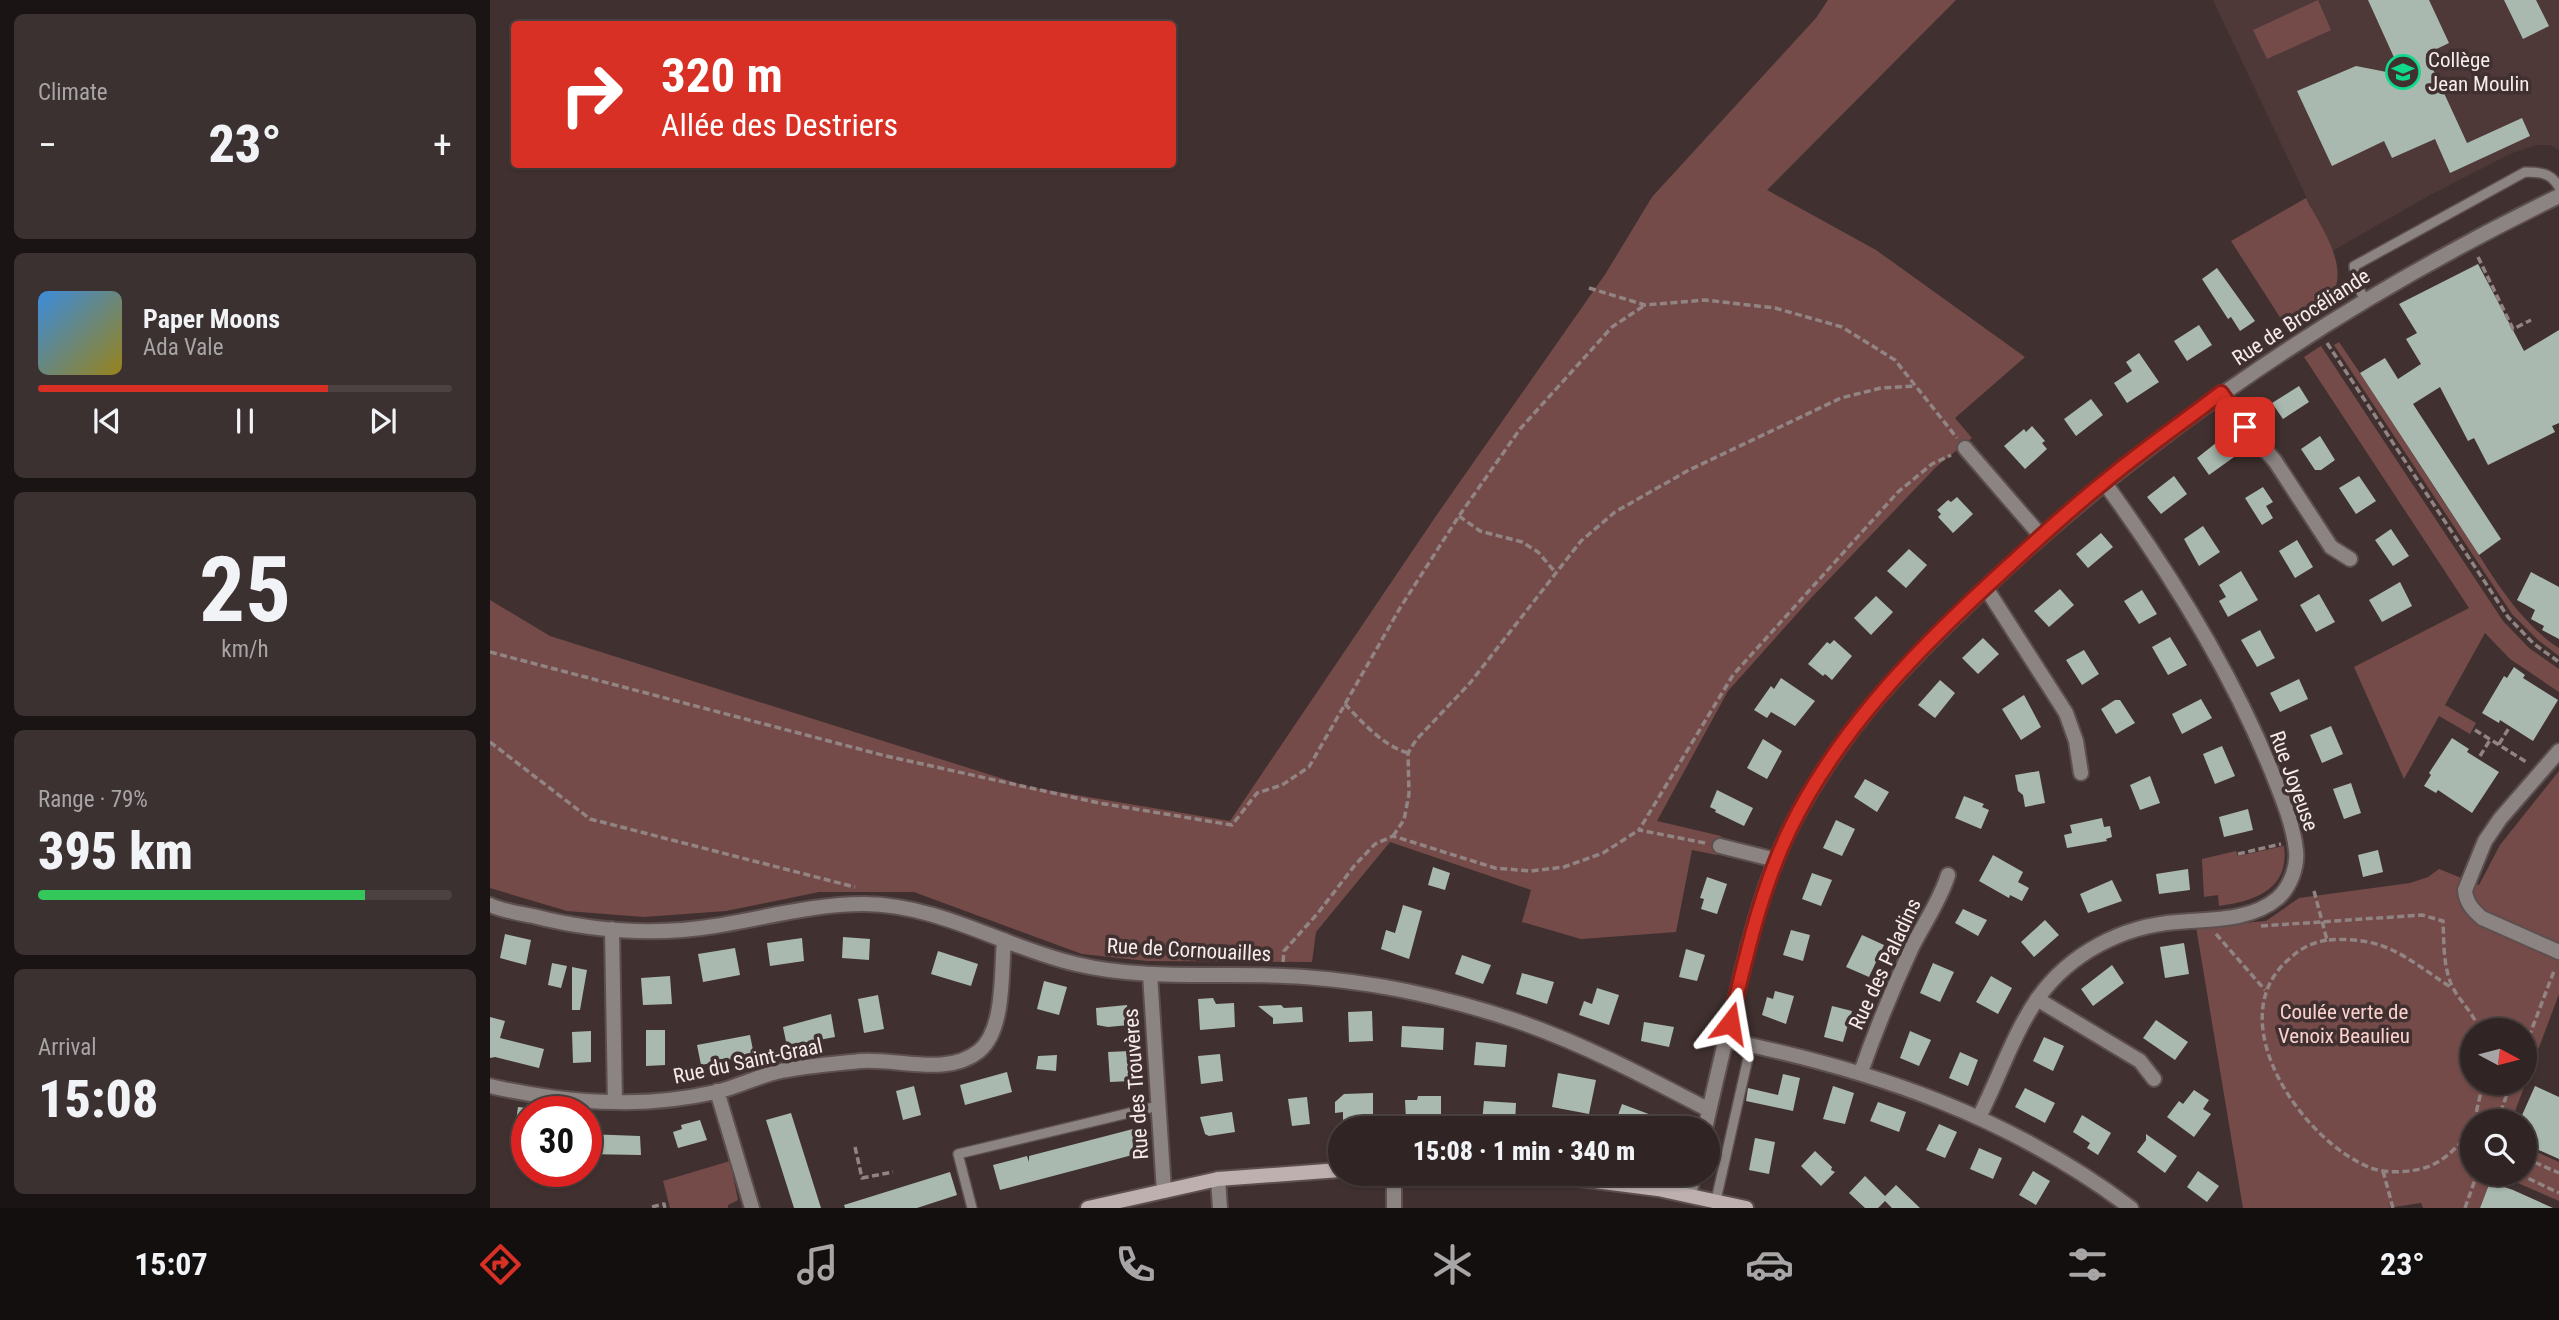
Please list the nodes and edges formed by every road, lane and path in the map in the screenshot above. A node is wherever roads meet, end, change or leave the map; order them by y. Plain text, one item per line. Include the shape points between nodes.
1 (2559, 187) edge
2 (2559, 196) edge
3 (2478, 257) dead end
4 (1589, 288) dead end
5 (2365, 300) junction
6 (1645, 304) junction
7 (2531, 320) dead end
8 (2328, 346) dead end
9 (1915, 386) junction
10 (2221, 393) junction
11 (1965, 448) junction
12 (2104, 482) junction
13 (1459, 516) junction
14 (2041, 536) junction
15 (2350, 559) dead end
16 (1555, 572) junction
17 (1986, 587) junction
18 (490, 652) edge
19 (2559, 662) edge
20 (1345, 704) junction
21 (2509, 728) dead end
22 (2475, 730) dead end
23 (2490, 740) junction
24 (490, 742) edge
25 (2498, 745) junction
26 (2559, 751) edge
27 (1408, 753) junction
28 (2480, 756) dead end
29 (2530, 764) dead end
30 (2081, 773) dead end
31 (1640, 830) junction
32 (1393, 836) junction
33 (2286, 843) dead end
34 (1720, 846) joint
35 (2238, 854) dead end
36 (1776, 860) junction
37 (1948, 875) dead end
38 (860, 889) dead end
39 (2314, 891) dead end
40 (490, 905) edge
41 (2322, 922) junction
42 (2253, 926) dead end
43 (2225, 928) dead end
44 (612, 929) junction
45 (1004, 940) junction
46 (2327, 940) junction
47 (2559, 952) edge
48 (2554, 971) dead end
49 (1150, 974) junction
50 (1281, 976) junction
51 (2453, 989) junction
52 (2264, 990) junction
53 (2037, 999) junction
54 (2475, 1018) edge
55 (2536, 1018) edge
56 (1726, 1040) junction
57 (1751, 1045) junction
58 (1861, 1072) junction
59 (2154, 1079) dead end
60 (490, 1086) edge
61 (717, 1091) junction
62 (615, 1102) junction
63 (1158, 1106) junction
64 (1709, 1110) junction
65 (1707, 1116) edge
66 (1979, 1117) junction
67 (2460, 1143) edge
68 (855, 1147) dead end
69 (2537, 1163) edge
70 (1328, 1171) edge
71 (2383, 1171) junction
72 (893, 1172) dead end
73 (2559, 1173) edge
74 (1218, 1179) junction
75 (2537, 1183) edge
76 (1394, 1186) edge
77 (1636, 1186) edge
78 (1691, 1186) edge
79 (2473, 1186) edge
80 (1164, 1191) junction
81 (2559, 1193) edge
82 (1689, 1194) junction
83 (1716, 1204) edge
84 (652, 1207) edge
85 (665, 1208) edge
86 (752, 1208) edge
87 (972, 1208) edge
88 (1088, 1208) edge
89 (1220, 1208) edge
90 (1394, 1208) edge
91 (1746, 1208) edge
92 (2131, 1208) edge
93 (2393, 1208) edge
94 (2465, 1208) edge

1 - 5 lane via 2542,172 2525,172 2354,267
2 - 5 street, Rue de Brocéliande via 2487,230
3 - 7 path via 2512,329
4 - 6 path
5 - 10 street, Rue de Brocéliande
6 - 9 path via 1704,300 1763,307 1842,327 1895,360
6 - 13 path via 1612,327 1520,429
8 - 19 path via 2508,617
9 - 11 path
9 - 16 path via 1841,398 1689,470 1615,512 1581,541
10 - 12 street, Rue de Brocéliande
10 - 15 street via 2275,461 2331,547
11 - 14 street
11 - 31 path via 1932,464 1898,492 1733,675
12 - 14 street, Rue de Brocéliande
12 - 53 street, Rue Joyeuse via 2173,583 2236,695 2279,791 2296,850 2296,866 2286,889 2258,911 2128,931 2082,955
13 - 16 path via 1480,531 1522,542
13 - 20 path
14 - 17 street, Rue de Brocéliande
16 - 27 path via 1470,683
17 - 30 street via 2066,713
17 - 36 street, Rue de Brocéliande via 1916,654 1851,729
18 - 20 path via 886,755 1098,803 1232,825 1257,793 1282,785 1309,767
20 - 27 path via 1394,749
21 - 25 path
22 - 23 path
23 - 25 path
23 - 28 path
24 - 38 path via 590,819
25 - 29 path
26 - 47 street via 2500,819 2480,851 2465,890 2469,904 2482,918
27 - 32 path via 1409,794 1404,820
31 - 32 path via 1603,853 1564,867 1531,871 1495,868
31 - 34 path
32 - 50 path via 1376,844 1355,865 1284,951
33 - 35 path
34 - 36 street
36 - 56 street, Rue de Brocéliande via 1754,922
37 - 58 street, Rue des Paladins via 1889,997
39 - 41 path
40 - 44 street, Rue de Cornouailles via 558,922
41 - 42 path
41 - 46 path
41 - 51 path via 2422,915 2443,921
43 - 52 path via 2211,929
44 - 45 street, Rue de Cornouailles via 663,932 818,906 867,904 916,909
44 - 62 street
45 - 49 street, Rue de Cornouailles via 1077,964
45 - 61 street, Rue du Saint-Graal via 997,1019 990,1040 960,1063 867,1061 810,1066
46 - 51 path via 2357,939 2383,945
46 - 52 path via 2302,948 2274,973
48 - 55 path
49 - 50 street, Rue de Cornouailles
49 - 63 street, Rue des Trouvères
50 - 64 street, Rue de Cornouailles via 1379,985 1514,1020 1612,1061
51 - 54 path
52 - 71 path via 2263,1029 2274,1066 2305,1120 2328,1142
53 - 59 street via 2140,1061
53 - 66 street, Rue Joyeuse
56 - 57 street
56 - 64 street, Rue de Brocéliande
57 - 58 street
57 - 83 lane
58 - 66 street
60 - 62 street, Rue du Saint-Graal
61 - 62 street, Rue du Saint-Graal
61 - 86 street
63 - 80 street, Rue des Trouvères
63 - 87 lane via 958,1154
64 - 65 street, Rue de Brocéliande
66 - 92 street via 2077,1171
67 - 71 path via 2425,1168
68 - 72 path via 862,1178
69 - 73 path
70 - 74 street
71 - 93 path
74 - 80 street
74 - 89 street
75 - 81 path
76 - 90 street
77 - 82 street
78 - 82 street
79 - 94 path
80 - 88 street
82 - 83 street
83 - 91 street
84 - 85 path via 664,1204

